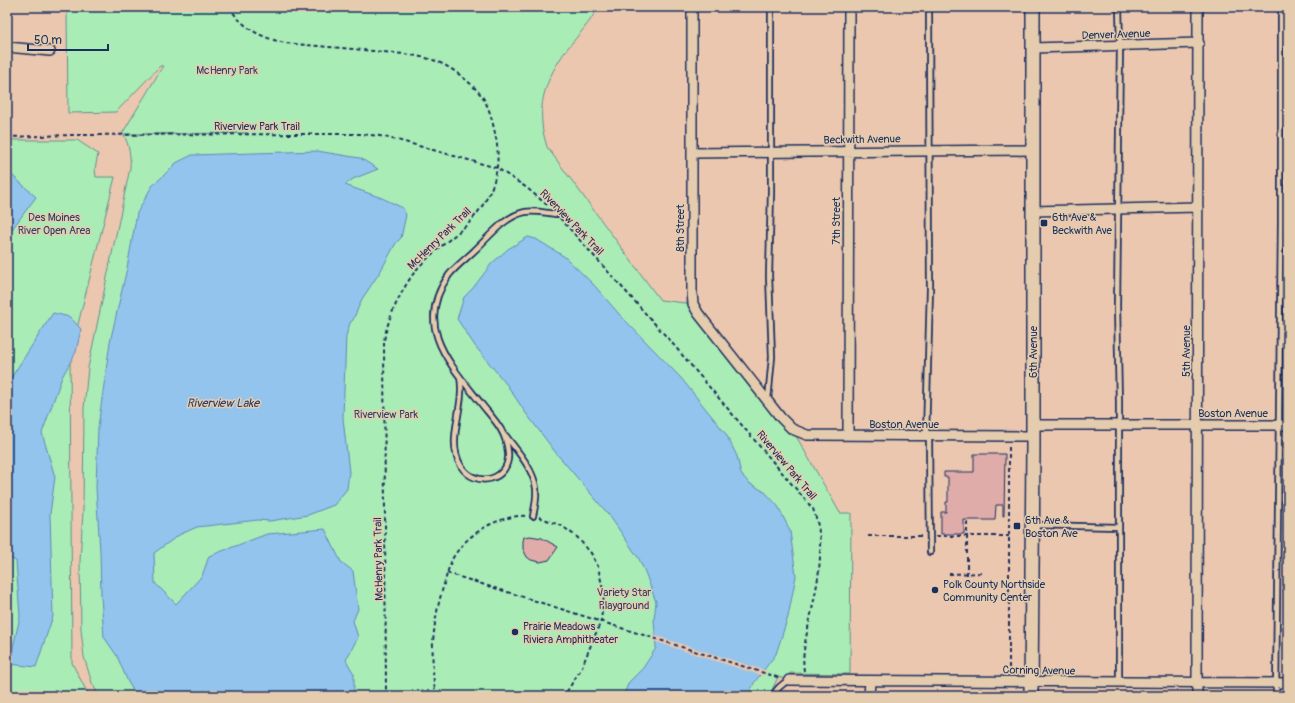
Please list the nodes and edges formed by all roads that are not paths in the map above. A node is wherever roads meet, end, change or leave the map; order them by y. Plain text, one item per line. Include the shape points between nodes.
1 (692, 7) edge
2 (771, 7) edge
3 (848, 7) edge
4 (928, 7) edge
5 (1033, 7) edge
6 (1119, 7) edge
7 (1198, 7) edge
8 (1282, 7) edge
9 (1199, 43) junction
10 (1120, 46) junction
11 (7, 47) edge
12 (1033, 48) junction
13 (50, 51) dead end
14 (1033, 150) junction
15 (848, 151) junction
16 (929, 151) junction
17 (771, 152) junction
18 (692, 153) junction
19 (1198, 207) junction
20 (1118, 209) junction
21 (1033, 211) junction
22 (556, 214) road end
23 (460, 377) junction
24 (767, 401) junction
25 (781, 418) joint
26 (1119, 424) junction
27 (1198, 425) junction
28 (1278, 425) junction
29 (1288, 425) edge
30 (1033, 430) junction
31 (503, 431) junction
32 (848, 435) junction
33 (928, 436) junction
34 (533, 516) road end
35 (1031, 525) junction
36 (1119, 527) junction
37 (930, 552) dead end
38 (789, 680) joint
39 (870, 681) junction
40 (1031, 682) junction
41 (1118, 683) junction
42 (1197, 683) junction
43 (1276, 683) junction
44 (1288, 683) edge
45 (772, 696) edge
46 (869, 696) edge
47 (1031, 696) edge
48 (1197, 696) edge
49 (1276, 696) edge

1 - 18 street, 8th Street
2 - 17 lane
3 - 15 street, 7th Street
4 - 16 lane
5 - 12 main road, 6th Avenue
6 - 10 lane
7 - 9 street, 5th Avenue
8 - 28 lane
9 - 10 street, Denver Avenue
9 - 19 street, 5th Avenue
10 - 12 street, Denver Avenue
10 - 20 lane
11 - 13 street
12 - 14 main road, 6th Avenue
14 - 16 street, Beckwith Avenue
14 - 21 main road, 6th Avenue
15 - 16 street, Beckwith Avenue
15 - 17 street, Beckwith Avenue
15 - 32 street, 7th Street
16 - 33 lane
17 - 18 street, Beckwith Avenue
17 - 24 lane via 769,276 772,356
18 - 24 street, 8th Street via 693,304
19 - 20 street
19 - 27 street, 5th Avenue
20 - 21 street
20 - 26 lane
21 - 30 main road, 6th Avenue
22 - 23 lane via 517,214 506,221 450,274 437,297 435,331 443,353
23 - 31 lane
23 - 31 lane via 462,396 455,451 468,475 477,479 489,479 498,476 506,467 507,441
24 - 25 street, 8th Street
25 - 32 street, Boston Avenue via 792,430 807,435
26 - 27 street, Boston Avenue
26 - 30 street, Boston Avenue
26 - 36 lane
27 - 28 street, Boston Avenue
27 - 42 street, 5th Avenue
28 - 29 street, Boston Avenue
28 - 43 lane
30 - 33 street, Boston Avenue
30 - 35 main road, 6th Avenue
31 - 34 lane via 534,477 536,502
32 - 33 street, Boston Avenue
33 - 37 lane
35 - 36 lane
35 - 40 main road, 6th Avenue
36 - 41 lane
38 - 39 street, Corning Avenue
38 - 45 lane
39 - 40 street, Corning Avenue
39 - 46 street
40 - 41 street, Corning Avenue
40 - 47 main road, 6th Avenue
41 - 42 street, Corning Avenue
42 - 43 street, Corning Avenue
42 - 48 street, 5th Avenue
43 - 44 street, Corning Avenue
43 - 49 lane

